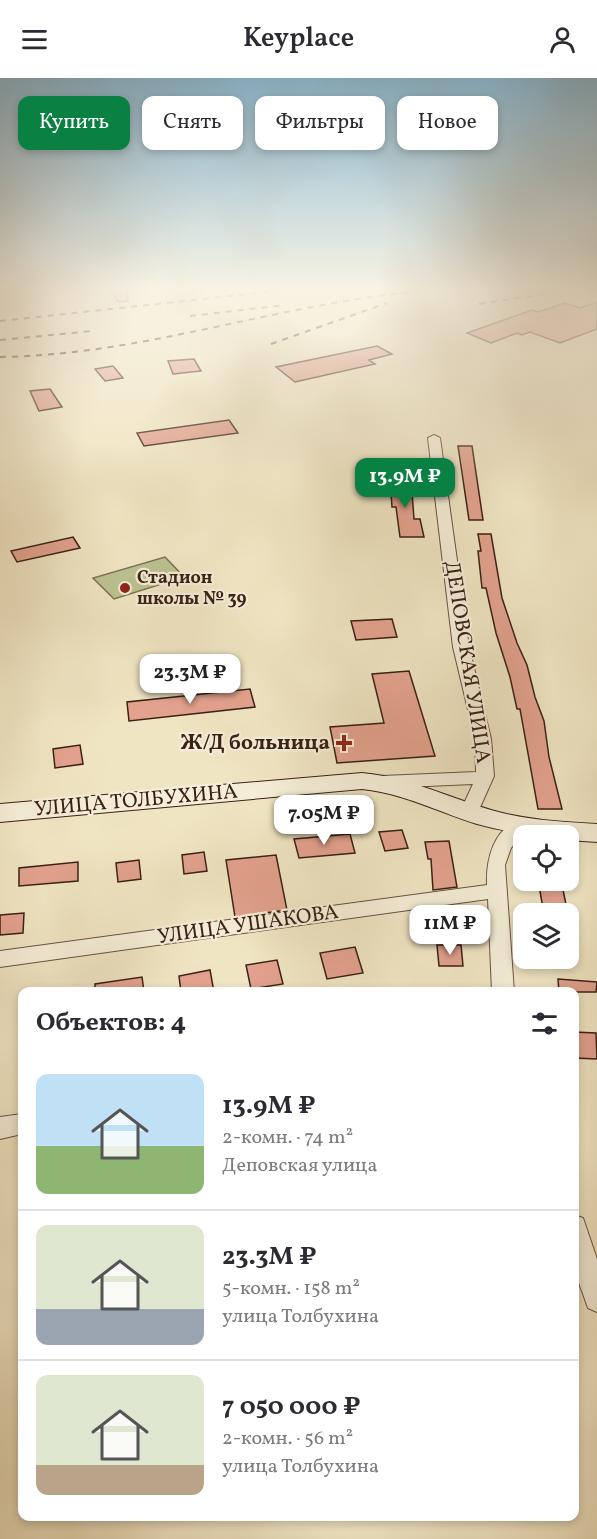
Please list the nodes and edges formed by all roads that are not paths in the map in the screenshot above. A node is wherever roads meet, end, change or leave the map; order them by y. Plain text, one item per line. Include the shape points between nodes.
1 (434, 438) dead end
2 (485, 776) junction
3 (379, 782) junction
4 (469, 812) junction
5 (0, 813) edge
6 (517, 825) edge
7 (579, 832) edge
8 (597, 833) edge
9 (513, 834) edge
10 (496, 891) junction
11 (0, 959) edge
12 (503, 987) edge
13 (18, 1125) edge
14 (0, 1128) edge
15 (579, 1243) edge
16 (597, 1299) edge

1 - 2 street, ДЕПОВСКАЯ УЛИЦА via 461,647 483,739
2 - 3 street, УЛИЦА ТОЛБУХИНА
2 - 4 street, ДЕПОВСКАЯ УЛИЦА
3 - 4 street, УЛИЦА ТОЛБУХИНА
3 - 5 street, УЛИЦА ТОЛБУХИНА
4 - 6 street, УЛИЦА ТОЛБУХИНА
7 - 8 street, УЛИЦА ТОЛБУХИНА
9 - 10 street via 502,845 496,864
10 - 11 street, УЛИЦА УШАКОВА
10 - 12 street
13 - 14 street
15 - 16 street

